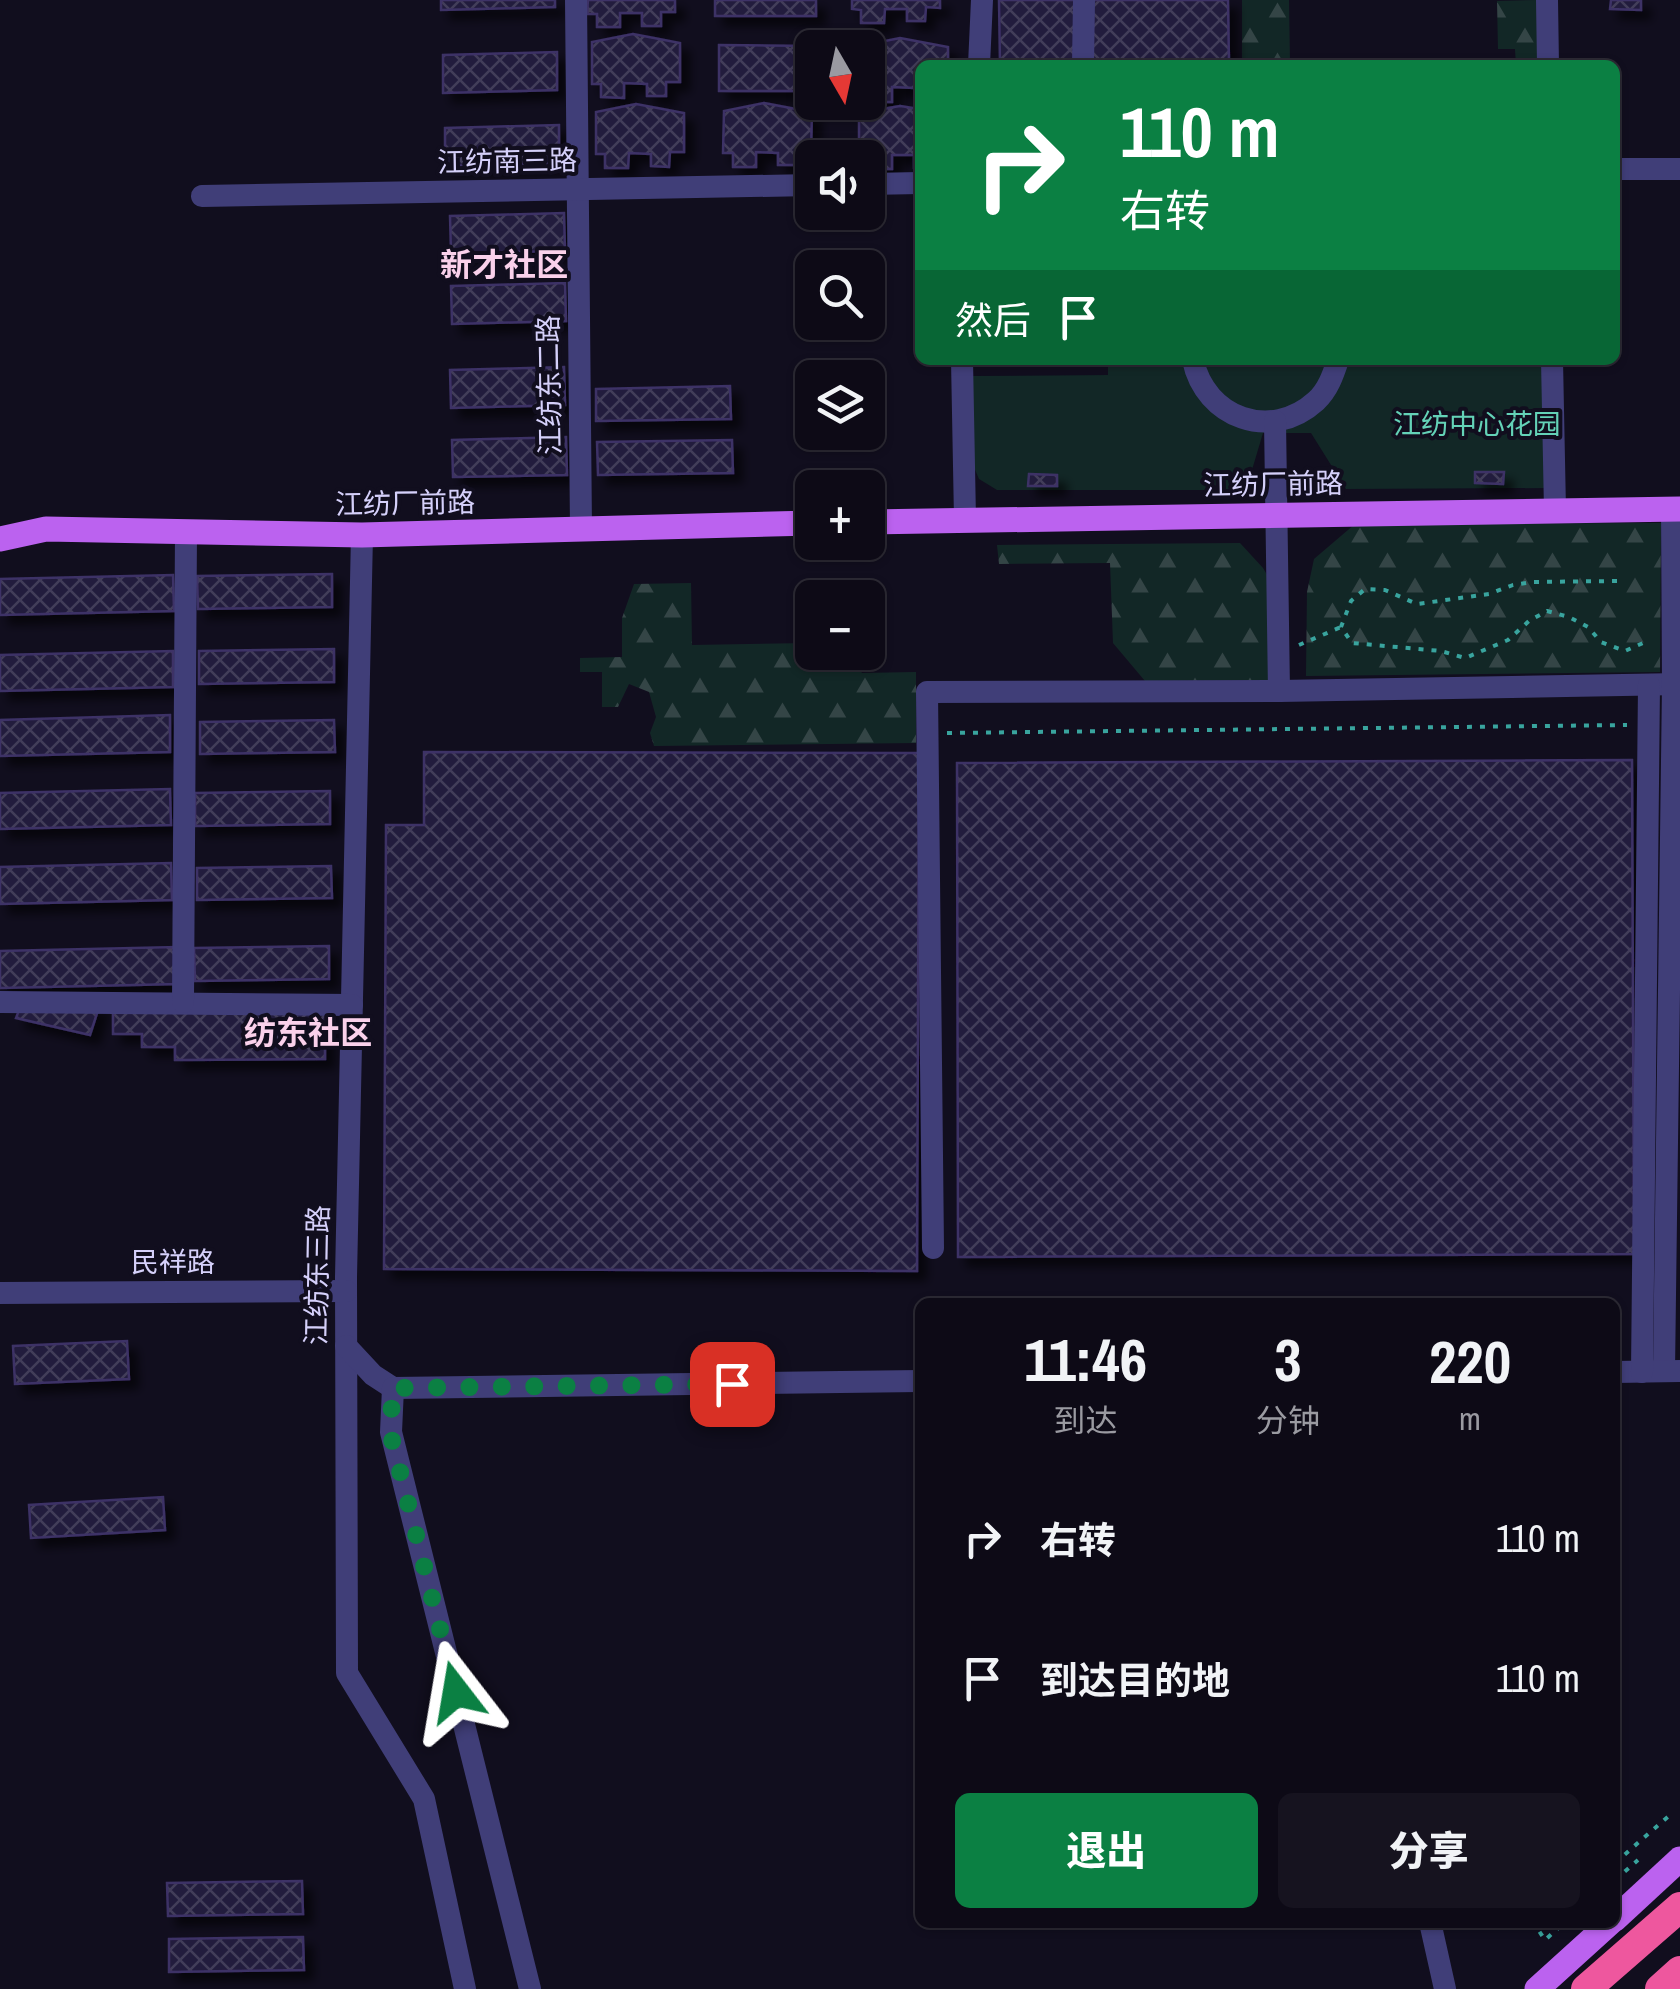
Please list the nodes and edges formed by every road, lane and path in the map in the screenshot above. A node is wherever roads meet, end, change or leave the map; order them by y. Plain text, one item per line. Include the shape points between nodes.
1 (576, 0) edge
2 (982, 0) edge
3 (1084, 0) edge
4 (1547, 0) edge
5 (978, 60) edge
6 (1083, 60) edge
7 (1548, 60) edge
8 (1620, 169) edge
9 (1680, 169) edge
10 (885, 184) edge
11 (915, 184) edge
12 (795, 185) edge
13 (577, 190) junction
14 (202, 196) dead end
15 (962, 365) edge
16 (1194, 365) edge
17 (1336, 365) edge
18 (1552, 365) edge
19 (1275, 421) junction
20 (1676, 509) edge
21 (1555, 510) junction
22 (1276, 514) junction
23 (965, 520) junction
24 (885, 522) edge
25 (795, 523) edge
26 (580, 529) junction
27 (186, 532) junction
28 (362, 535) junction
29 (0, 539) edge
30 (1617, 581) dead end
31 (1341, 626) junction
32 (1643, 642) dead end
33 (1278, 654) junction
34 (1667, 685) edge
35 (1279, 690) junction
36 (1648, 724) junction
37 (927, 733) junction
38 (0, 1002) edge
39 (183, 1002) junction
40 (352, 1005) junction
41 (932, 1248) dead end
42 (0, 1281) edge
43 (346, 1284) junction
44 (0, 1294) edge
45 (346, 1346) junction
46 (1620, 1372) edge
47 (1662, 1372) edge
48 (915, 1381) edge
49 (393, 1388) junction
50 (1671, 1814) dead end
51 (1680, 1859) edge
52 (1620, 1860) edge
53 (1638, 1860) dead end
54 (1620, 1876) edge
55 (1680, 1907) edge
56 (1620, 1915) edge
57 (1431, 1928) edge
58 (1537, 1928) edge
59 (1558, 1928) edge
60 (1605, 1928) edge
61 (1680, 1970) edge
62 (465, 1989) edge
63 (530, 1989) edge
64 (1445, 1989) edge
65 (1536, 1989) edge
66 (1586, 1989) edge
67 (1660, 1989) edge

1 - 13 street, 江纺东二路
2 - 5 street
3 - 6 street
4 - 7 street
8 - 9 street
10 - 11 street
12 - 13 street, 江纺南三路
13 - 14 street, 江纺南三路
13 - 26 street, 江纺东二路
15 - 23 street
16 - 19 street via 1209,396 1228,412
17 - 19 street via 1318,400
18 - 21 street
19 - 22 street
20 - 21 main road, 江纺厂前路
20 - 34 street
21 - 22 main road, 江纺厂前路
22 - 23 main road, 江纺厂前路
22 - 33 street
23 - 24 main road, 江纺厂前路
25 - 26 main road, 江纺厂前路
26 - 28 main road, 江纺厂前路
27 - 28 main road, 江纺厂前路
27 - 29 main road, 江纺厂前路 via 46,529
27 - 39 street
28 - 40 street, 江纺东三路
30 - 31 path via 1533,582 1417,604 1365,589 1351,600
31 - 32 path via 1352,643 1466,658 1508,640 1547,611 1625,651
31 - 33 path
33 - 35 street
34 - 35 street
34 - 36 street
34 - 47 street
35 - 37 street via 926,692
36 - 37 path
36 - 47 street
37 - 41 street
38 - 39 street
39 - 40 street
40 - 43 street, 江纺东三路
42 - 43 street, 民祥路
43 - 44 street, 民祥路
43 - 45 street, 江纺东三路
45 - 49 street
45 - 62 street, 江纺东三路 via 347,1673 424,1799
46 - 47 street
48 - 49 street
49 - 63 street via 390,1432
50 - 52 path
51 - 56 main road
53 - 54 path
55 - 66 highway
57 - 64 street
58 - 59 path via 1545,1940
60 - 65 main road
61 - 67 highway

